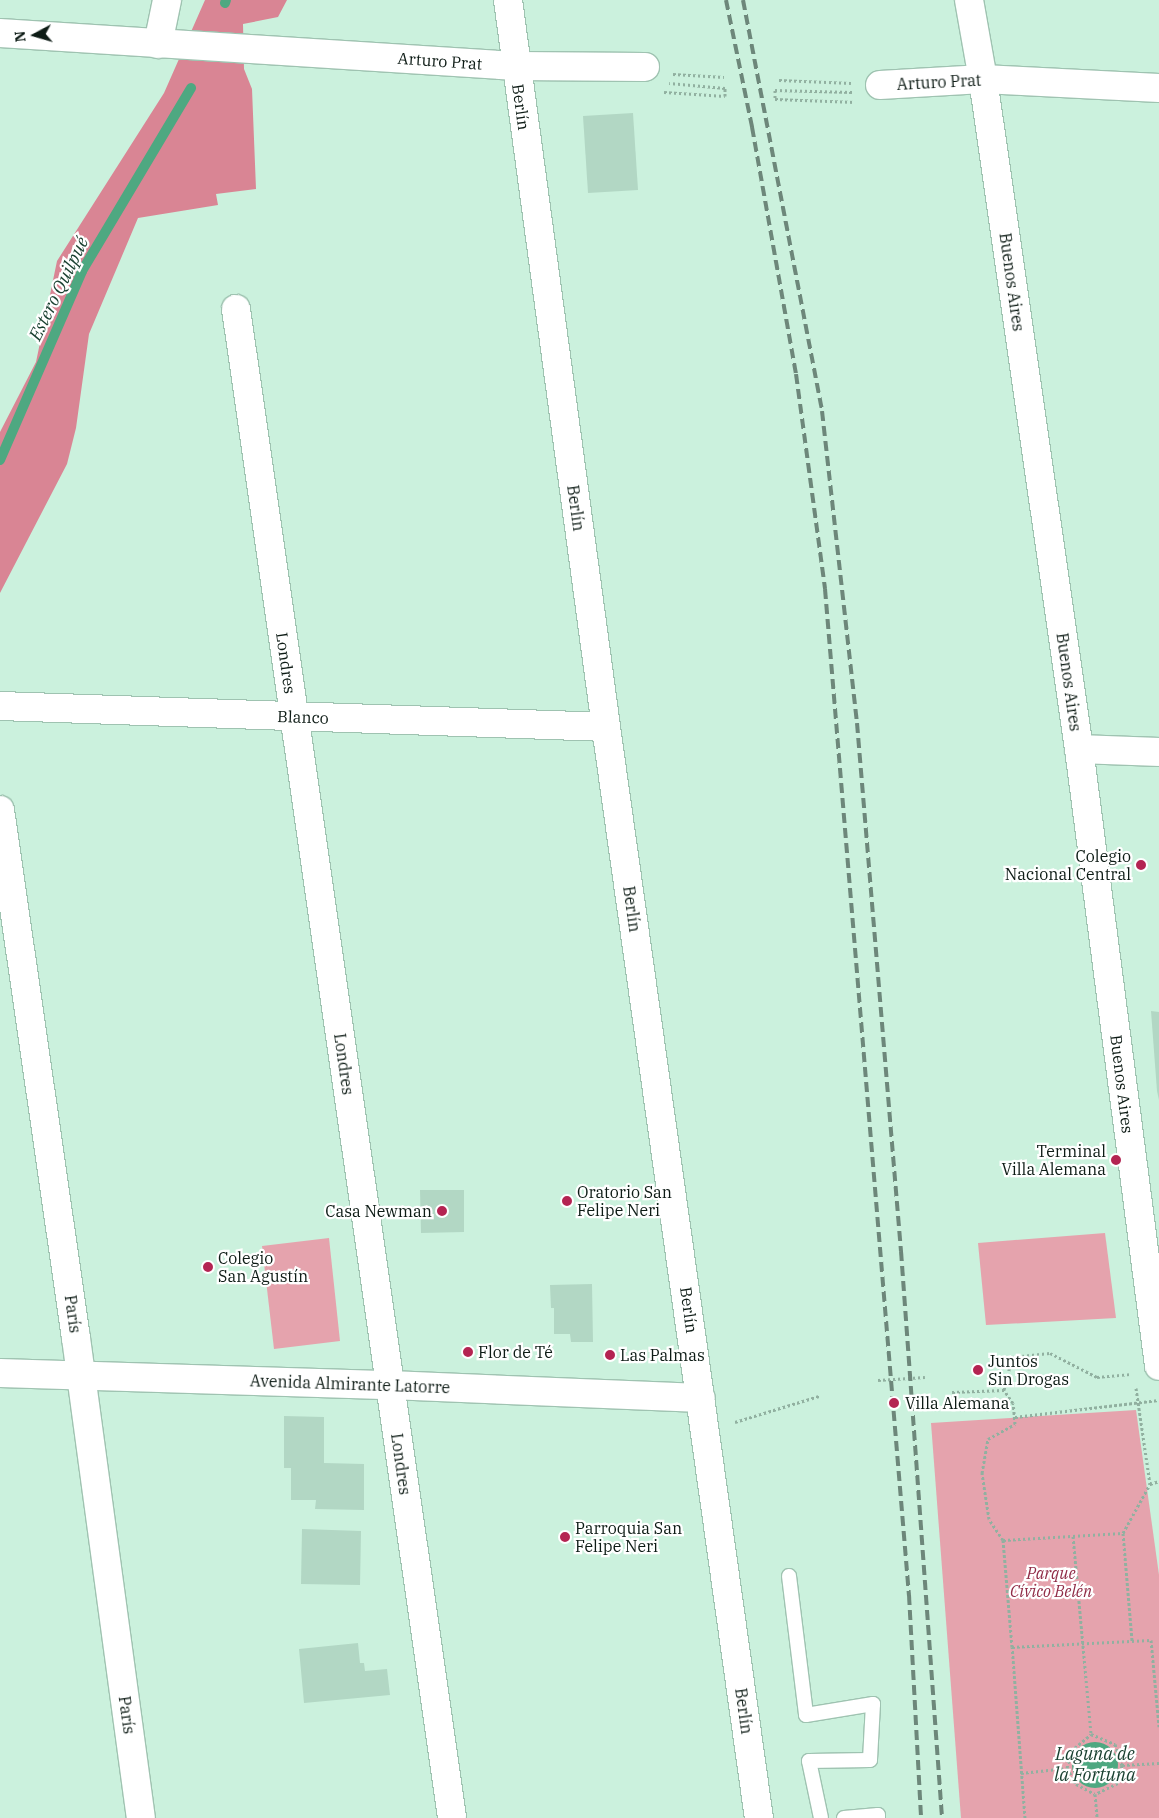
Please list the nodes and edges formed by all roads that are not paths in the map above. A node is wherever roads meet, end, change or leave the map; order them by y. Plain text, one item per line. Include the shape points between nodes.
1 (167, 0) edge
2 (508, 0) edge
3 (969, 0) edge
4 (0, 33) edge
5 (168, 44) junction
6 (516, 66) junction
7 (645, 67) road end
8 (983, 80) junction
9 (1159, 88) edge
10 (870, 89) road end
11 (236, 309) dead end
12 (0, 706) edge
13 (294, 716) junction
14 (606, 727) junction
15 (1078, 749) junction
16 (1159, 752) edge
17 (0, 810) edge
18 (1146, 1370) edge
19 (0, 1373) edge
20 (81, 1375) junction
21 (390, 1385) junction
22 (701, 1398) junction
23 (789, 1576) dead end
24 (141, 1818) edge
25 (452, 1818) edge
26 (759, 1818) edge
27 (822, 1818) edge
28 (844, 1818) edge
29 (878, 1818) edge

1 - 5 street
2 - 6 street, Berlín
3 - 8 street, Buenos Aires
4 - 5 street, Arturo Prat
5 - 6 street, Arturo Prat
6 - 7 street, Arturo Prat
6 - 14 street, Berlín
8 - 9 street, Arturo Prat
8 - 10 street, Arturo Prat
8 - 15 street, Buenos Aires
11 - 13 street, Londres
12 - 13 street, Blanco
13 - 14 street, Blanco
13 - 21 street, Londres
14 - 22 street, Berlín
15 - 16 street
15 - 18 street, Buenos Aires
17 - 20 street, París
19 - 20 street, Avenida Almirante Latorre
20 - 21 street, Avenida Almirante Latorre
20 - 24 street, París
21 - 22 street, Avenida Almirante Latorre
21 - 25 street, Londres
22 - 26 street, Berlín
23 - 27 lane via 806,1715 873,1704 870,1760 809,1761
28 - 29 lane via 878,1815

